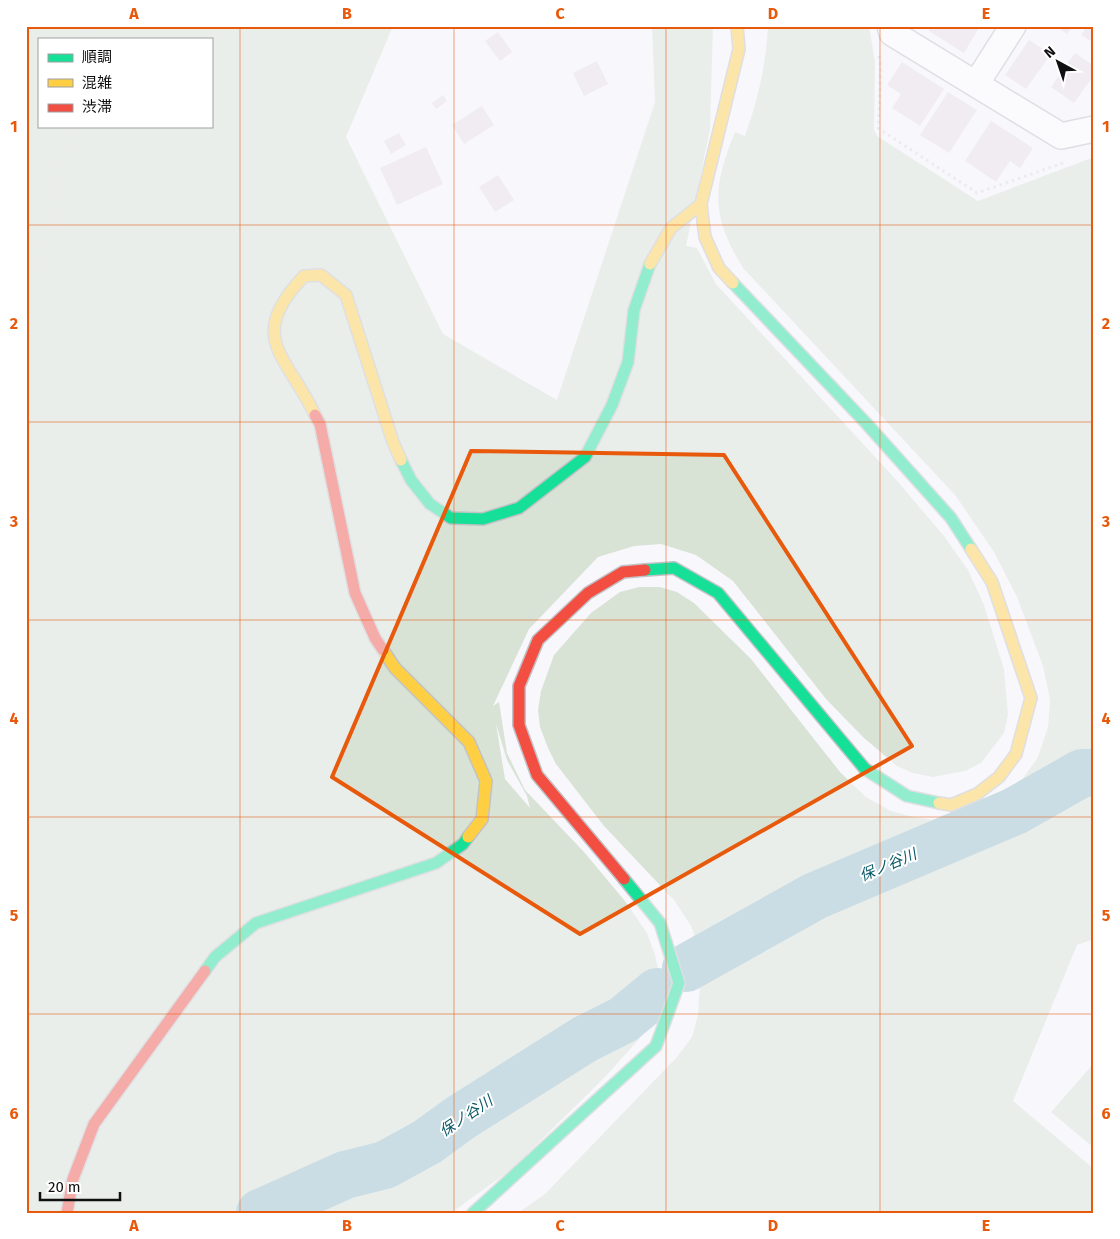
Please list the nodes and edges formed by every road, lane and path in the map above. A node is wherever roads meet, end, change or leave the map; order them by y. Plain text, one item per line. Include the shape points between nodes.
1 (737, 26) edge
2 (890, 26) edge
3 (1013, 26) edge
4 (878, 51) dead end
5 (976, 84) junction
6 (69, 128) edge
7 (1094, 129) edge
8 (1067, 162) dead end
9 (701, 204) junction
10 (26, 284) edge
11 (67, 1213) edge
12 (473, 1213) edge

1 - 9 street via 739,49
2 - 5 street via 892,33
3 - 5 street
4 - 8 path via 878,128 977,193
5 - 7 street via 1061,136
6 - 10 path via 48,236
9 - 11 street via 671,228 650,265 634,310 628,362 612,405 585,457 519,508 483,519 451,518 430,504 411,480 393,442 346,295 321,275 304,276 287,294 275,316 274,343 320,424 355,593 375,638 395,668 470,742 486,781 482,819 463,844 436,863 256,923 215,957 94,1124 73,1179
9 - 12 street via 705,237 718,268 951,518 992,582 1031,698 1016,754 992,783 977,794 951,805 907,796 865,769 718,593 674,568 623,572 588,593 538,640 518,686 519,725 536,775 660,923 679,982 656,1046

